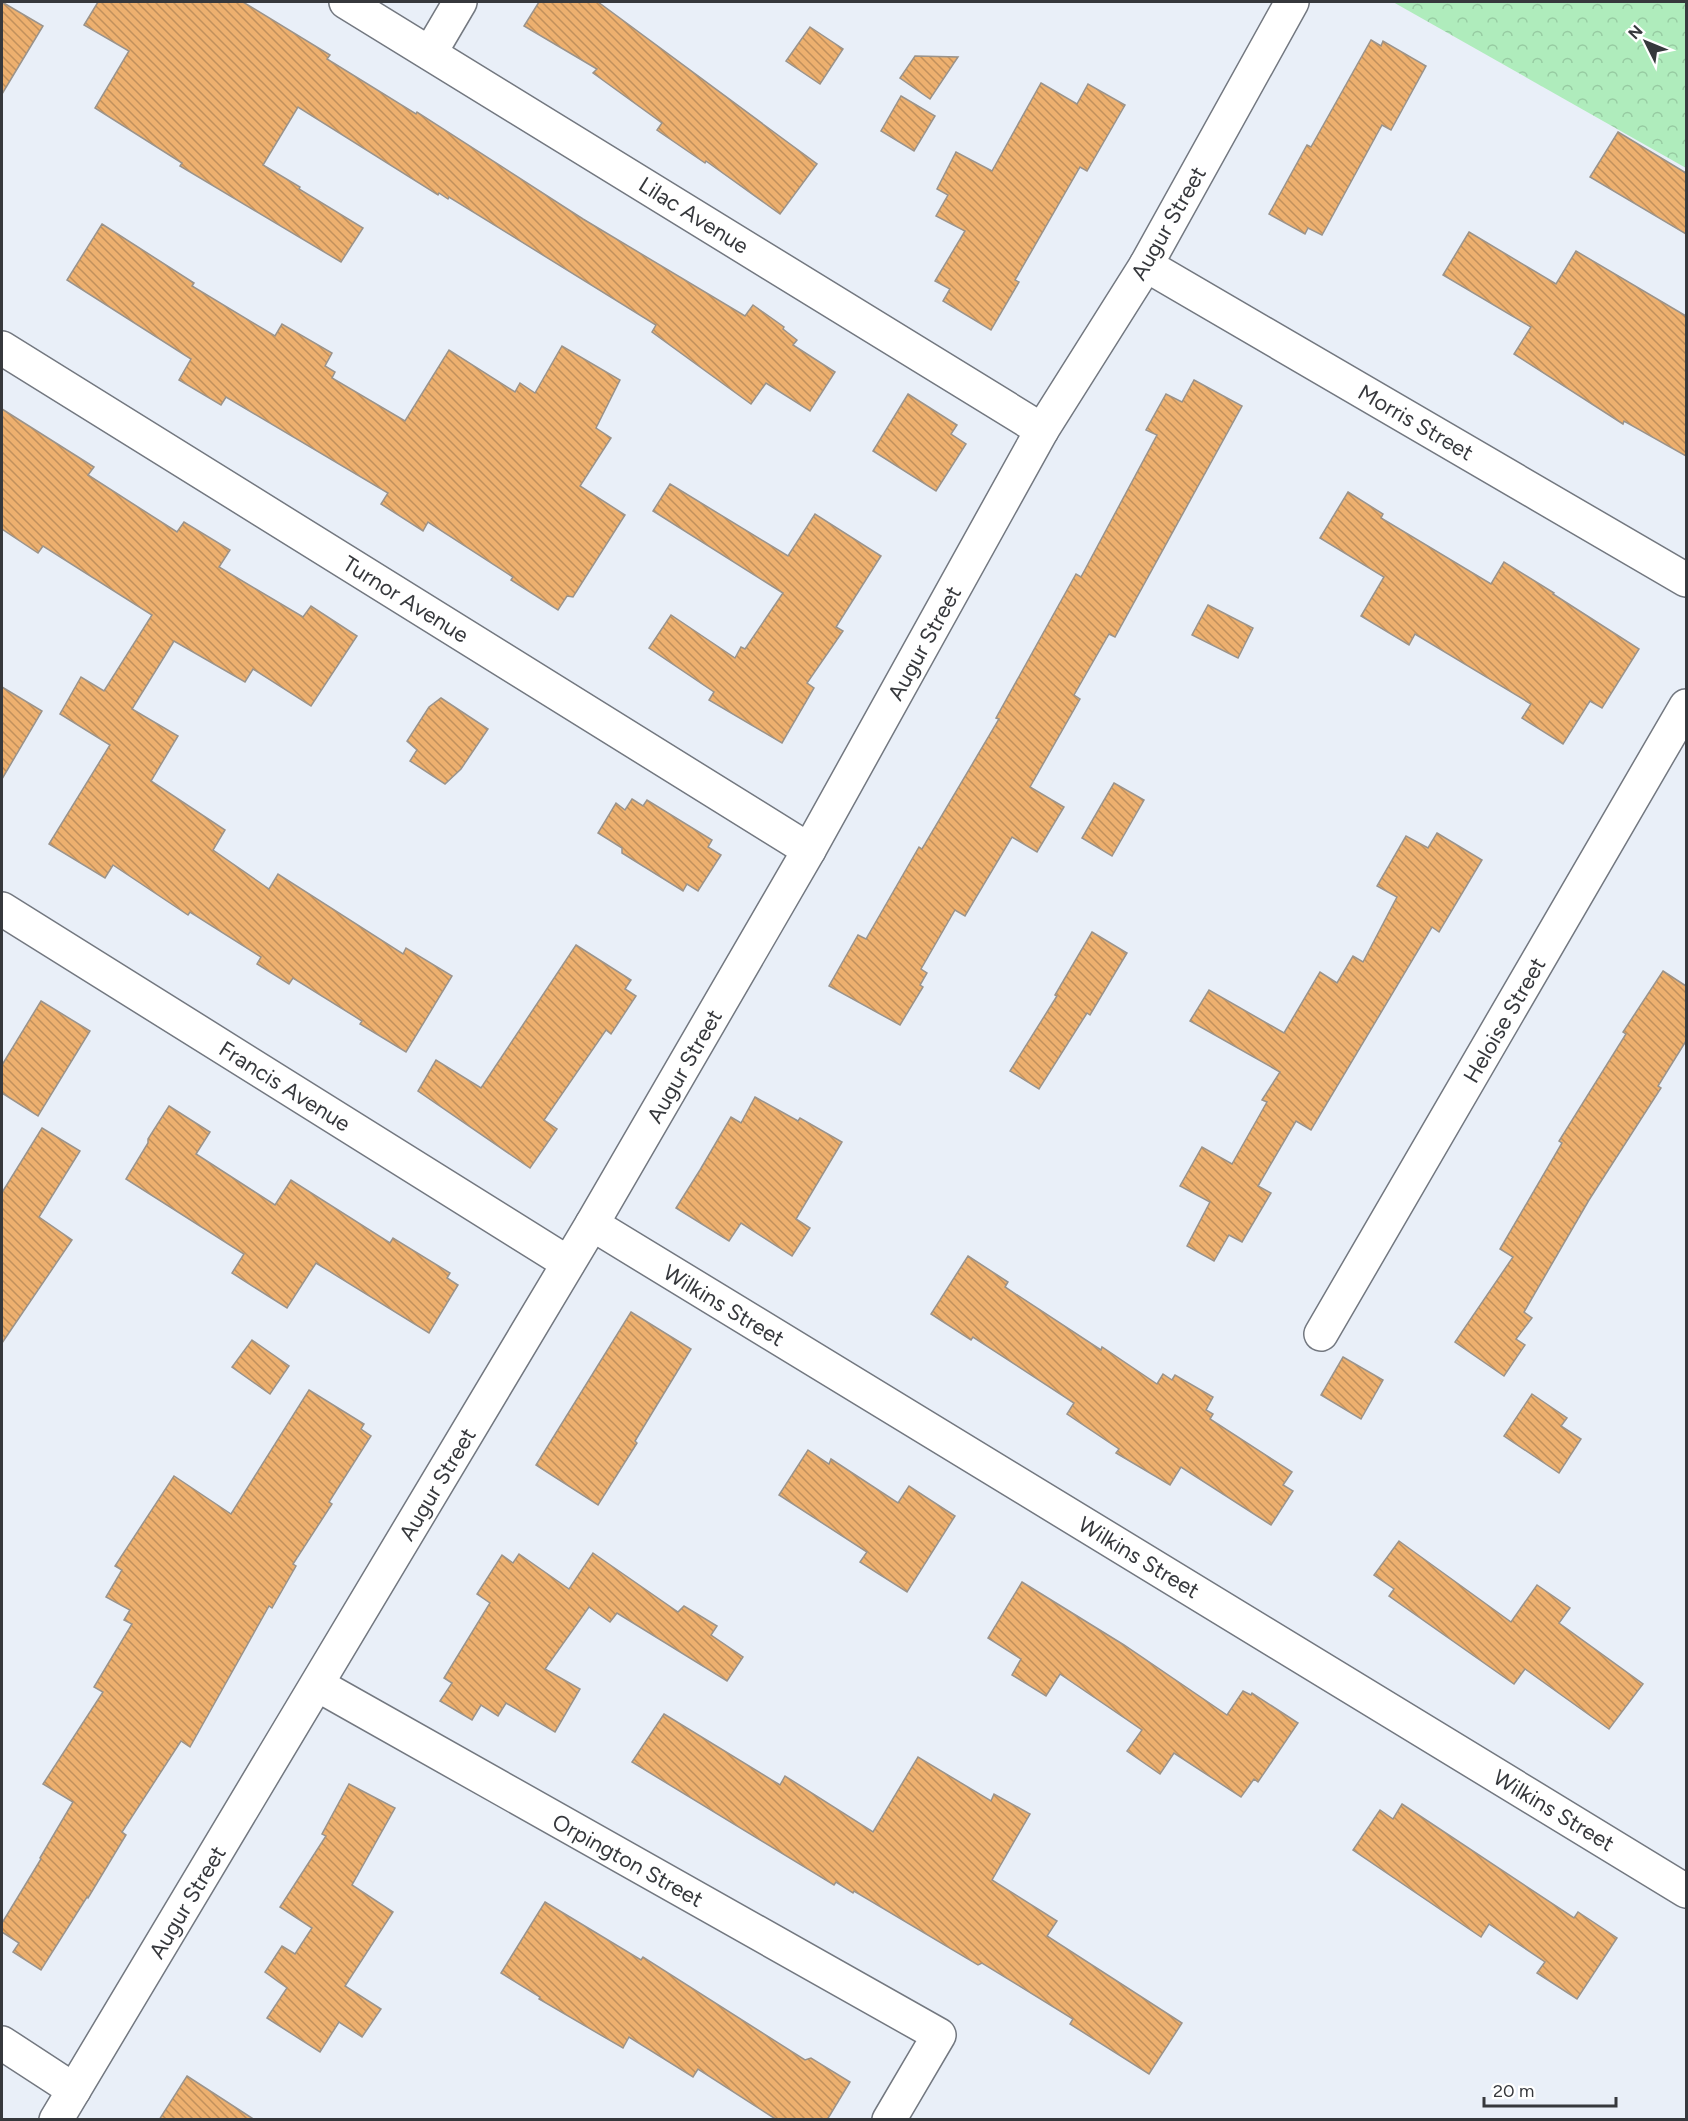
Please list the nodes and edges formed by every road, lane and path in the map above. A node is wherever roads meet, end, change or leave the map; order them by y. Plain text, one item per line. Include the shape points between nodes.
1 (346, 2) edge
2 (460, 2) edge
3 (1293, 2) edge
4 (430, 53) junction
5 (1146, 265) junction
6 (2, 348) edge
7 (1042, 430) junction
8 (1686, 580) edge
9 (1686, 706) edge
10 (809, 850) junction
11 (2, 911) edge
12 (592, 1224) junction
13 (568, 1263) junction
14 (1321, 1334) dead end
15 (318, 1685) junction
16 (1686, 1891) edge
17 (2, 2043) edge
18 (74, 2090) junction
19 (56, 2120) edge
20 (889, 2120) edge

1 - 4 street, Lilac Avenue
2 - 4 street
3 - 5 street, Augur Street
4 - 7 street, Lilac Avenue
5 - 7 street, Augur Street
5 - 8 street, Morris Street
6 - 10 street, Turnor Avenue
7 - 10 street, Augur Street
9 - 14 street, Heloise Street
10 - 12 street, Augur Street
11 - 13 street, Francis Avenue
12 - 13 street, Augur Street
12 - 16 street, Wilkins Street
13 - 15 street, Augur Street
15 - 18 street, Augur Street
15 - 20 street, Orpington Street via 939,2035
17 - 18 street
18 - 19 street, Augur Street

